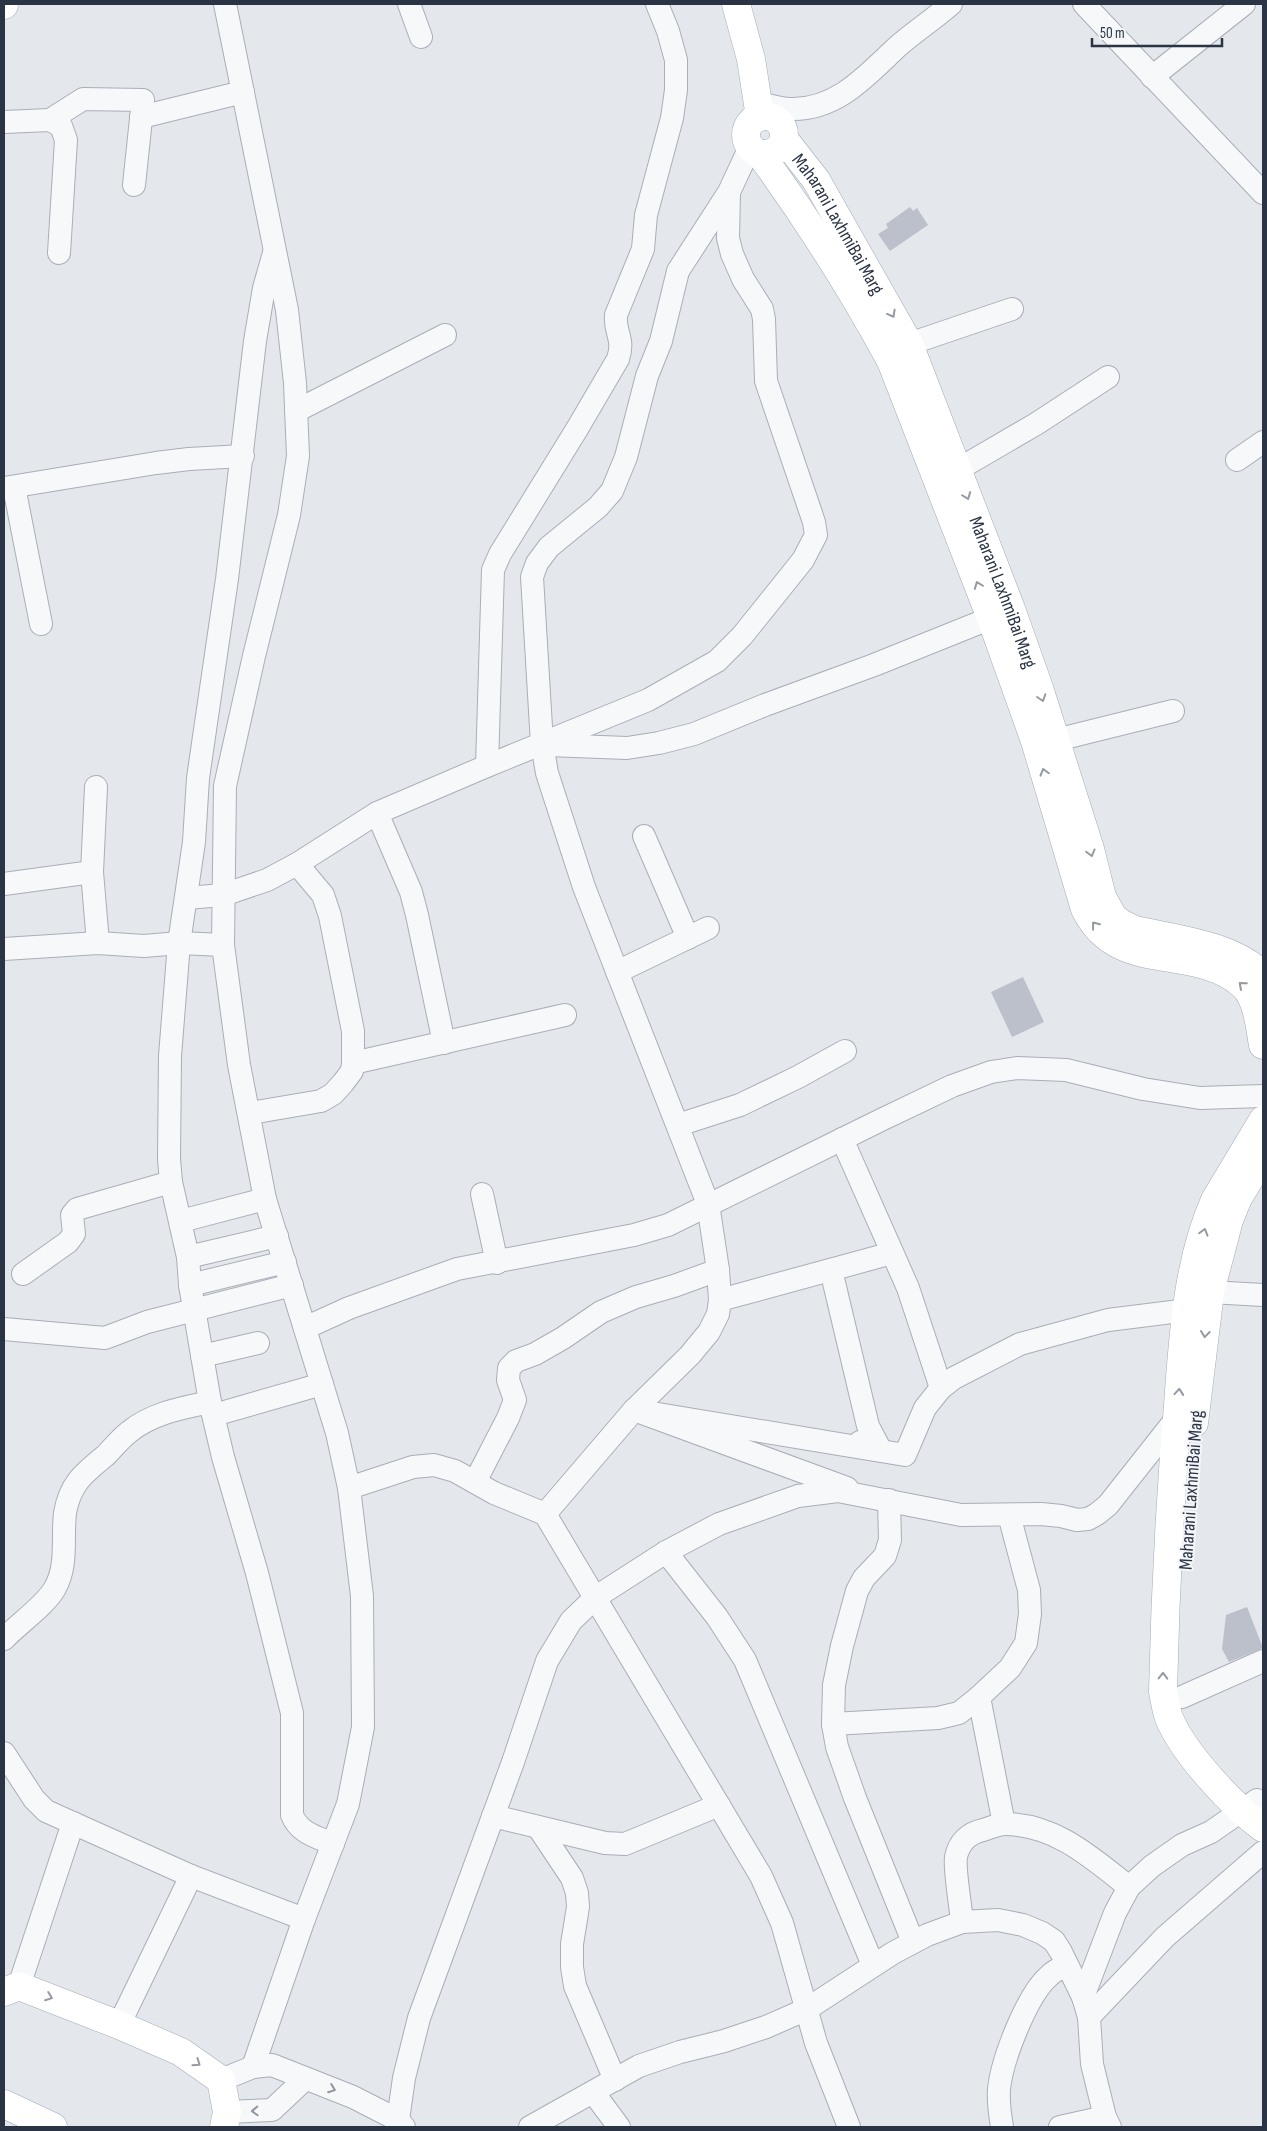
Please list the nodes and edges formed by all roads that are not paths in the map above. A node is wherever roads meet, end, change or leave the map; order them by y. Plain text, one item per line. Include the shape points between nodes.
1 (225, 4) edge
2 (410, 4) edge
3 (657, 4) edge
4 (736, 4) edge
5 (951, 4) edge
6 (1084, 4) edge
7 (1244, 4) edge
8 (421, 37) dead end
9 (1152, 77) junction
10 (243, 92) junction
11 (758, 110) junction
12 (142, 117) junction
13 (50, 120) junction
14 (4, 122) edge
15 (784, 139) junction
16 (755, 150) junction
17 (134, 185) dead end
18 (729, 192) junction
19 (1263, 194) edge
20 (274, 250) junction
21 (59, 253) dead end
22 (1012, 309) dead end
23 (445, 335) dead end
24 (909, 344) junction
25 (1108, 377) dead end
26 (296, 411) junction
27 (1263, 442) edge
28 (243, 456) junction
29 (1237, 460) dead end
30 (957, 470) junction
31 (9, 488) edge
32 (991, 618) junction
33 (41, 624) dead end
34 (1173, 712) dead end
35 (1056, 740) junction
36 (542, 744) junction
37 (487, 766) junction
38 (96, 787) dead end
39 (378, 813) junction
40 (644, 836) dead end
41 (297, 864) junction
42 (92, 872) junction
43 (4, 884) edge
44 (223, 895) junction
45 (186, 898) junction
46 (708, 928) dead end
47 (688, 938) junction
48 (179, 942) junction
49 (98, 943) junction
50 (223, 945) junction
51 (4, 949) edge
52 (617, 972) junction
53 (1263, 976) edge
54 (564, 1015) dead end
55 (444, 1043) junction
56 (1263, 1046) edge
57 (845, 1051) dead end
58 (353, 1064) junction
59 (1263, 1096) edge
60 (250, 1113) junction
61 (1263, 1120) edge
62 (678, 1125) junction
63 (842, 1139) junction
64 (1263, 1157) edge
65 (170, 1182) junction
66 (482, 1194) dead end
67 (265, 1199) junction
68 (708, 1204) junction
69 (181, 1221) junction
70 (277, 1236) junction
71 (892, 1253) junction
72 (188, 1257) junction
73 (285, 1262) junction
74 (496, 1263) junction
75 (718, 1270) junction
76 (831, 1270) junction
77 (23, 1274) dead end
78 (190, 1285) junction
79 (292, 1285) junction
80 (1210, 1292) junction
81 (1263, 1294) edge
82 (720, 1300) junction
83 (195, 1309) junction
84 (1188, 1310) junction
85 (305, 1328) junction
86 (4, 1329) edge
87 (258, 1343) dead end
88 (202, 1356) junction
89 (322, 1384) junction
90 (941, 1388) junction
91 (212, 1408) junction
92 (634, 1410) junction
93 (1176, 1419) junction
94 (475, 1482) junction
95 (349, 1488) junction
96 (880, 1498) junction
97 (546, 1514) junction
98 (1009, 1514) junction
99 (666, 1552) junction
100 (596, 1597) junction
101 (4, 1639) edge
102 (1263, 1661) edge
103 (979, 1697) junction
104 (1182, 1697) junction
105 (833, 1724) junction
106 (4, 1753) edge
107 (719, 1805) junction
108 (1254, 1805) edge
109 (493, 1816) junction
110 (73, 1823) junction
111 (1004, 1824) junction
112 (538, 1827) junction
113 (1263, 1828) edge
114 (333, 1844) junction
115 (1263, 1852) edge
116 (190, 1876) junction
117 (1129, 1887) junction
118 (304, 1919) junction
119 (962, 1922) junction
120 (913, 1942) junction
121 (874, 1965) junction
122 (1066, 1965) junction
123 (11, 1989) edge
124 (1086, 2007) junction
125 (807, 2009) junction
126 (120, 2025) junction
127 (253, 2067) junction
128 (305, 2079) junction
129 (221, 2080) junction
130 (615, 2080) junction
131 (593, 2092) junction
132 (4, 2104) edge
133 (225, 2120) edge
134 (1107, 2122) edge
135 (401, 2124) edge
136 (53, 2127) edge
137 (530, 2127) edge
138 (619, 2127) edge
139 (849, 2127) edge
140 (1002, 2127) edge
141 (1060, 2127) edge

1 - 10 street
2 - 8 street
3 - 37 street via 676,60 676,90 672,118 646,215 643,249 616,315 621,350 500,554 494,570
4 - 11 main road via 751,60
5 - 11 street via 898,46 865,79 833,100 805,109
6 - 9 street
7 - 9 street
9 - 19 street
10 - 12 street
10 - 20 street
11 - 15 main road via 778,121
11 - 16 main road via 747,130 747,142
12 - 13 street via 143,100 83,99
12 - 17 street
13 - 14 street
13 - 21 street via 61,126 66,140
15 - 16 main road via 772,153
15 -> 24 main road, Maharani LaxhmiBai Marg via 816,180
16 - 18 street
32 -> 16 main road via 891,361 791,196
18 - 36 street via 678,271 661,341 647,376 626,457 612,491 549,546 532,577
18 - 36 street via 728,238 738,269 763,314 766,381 816,535 803,560 742,636 717,661 648,700
20 - 26 street via 287,310
20 - 28 street via 255,341
22 - 24 street
23 - 26 street
24 - 30 main road, Maharani LaxhmiBai Marg
25 - 30 street
26 - 44 street via 298,456 289,514 225,786
27 - 29 street
28 - 31 street via 156,463
28 - 45 street via 198,778
30 -> 35 main road, Maharani LaxhmiBai Marg via 1011,609
31 - 33 street
32 - 36 street via 694,734 627,748
56 -> 32 main road via 1254,1003 1243,985 1225,972 1125,948 1111,941 1090,920 1084,909 1035,741
34 - 35 street
35 -> 53 main road, Maharani LaxhmiBai Marg via 1102,897 1113,917 1135,930 1230,953 1249,963
36 - 37 street
36 - 52 street via 547,773 584,887
37 - 39 street
38 - 42 street
39 - 41 street
39 - 55 street via 418,915
40 - 47 street
41 - 44 street via 267,880
41 - 58 street via 323,895 330,916 353,1031
42 - 43 street
42 - 49 street
44 - 45 street
44 - 50 street
45 - 48 street
46 - 47 street
47 - 52 street
48 - 49 street via 144,946
48 - 50 street
48 - 65 street via 170,1056
49 - 51 street
50 - 60 street via 239,1065
52 - 62 street
54 - 55 street
55 - 58 street
57 - 62 street via 740,1105
58 - 60 street via 343,1083 321,1101
59 - 63 street via 1200,1098 1143,1089 1066,1070 1017,1068 991,1072 952,1086
60 - 67 street
84 -> 61 main road via 1192,1271 1209,1214 1221,1188
62 - 68 street
63 - 68 street
63 - 71 street
64 - 80 main road, Maharani LaxhmiBai Marg via 1238,1198 1229,1220
65 - 69 street
65 - 77 street via 77,1210 72,1216 74,1234 68,1242
66 - 74 street
67 - 69 street
67 - 70 street
68 - 74 street via 668,1225 634,1235
68 - 75 street
69 - 72 street
70 - 72 street
70 - 73 street
71 - 76 street
71 - 90 street via 908,1288
72 - 78 street
73 - 78 street
73 - 79 street
74 - 85 street via 458,1269 412,1284
75 - 82 street
75 - 94 street via 601,1312 563,1338 516,1361 509,1368 508,1380 514,1400 508,1418
76 - 82 street
76 - 92 street via 868,1426 878,1445
78 - 83 street
79 - 83 street
79 - 85 street
80 - 81 street
80 -> 104 main road, Maharani LaxhmiBai Marg via 1188,1484 1180,1630
82 - 92 street via 718,1314 709,1332
83 - 86 street via 105,1338
83 - 88 street
84 - 90 street via 1108,1320 1020,1344
93 -> 84 main road
85 - 89 street
87 - 88 street
88 - 91 street
89 - 91 street
89 - 95 street
90 - 92 street via 925,1408 905,1455
91 - 101 street via 172,1410 146,1421 129,1432 80,1477 70,1493 65,1515 61,1574 54,1589
91 - 114 street via 292,1713 292,1815 296,1824 307,1832
92 - 96 street
92 - 97 street
93 - 98 street via 1108,1505 1088,1520
108 -> 93 main road via 1196,1761 1169,1717 1163,1692
94 - 95 street via 455,1471 434,1465 413,1467
94 - 97 street
95 - 114 street via 362,1596 364,1727 348,1804
96 - 98 street via 961,1515
96 - 99 street via 838,1491 798,1496 719,1524
96 - 105 street via 890,1540 885,1556 864,1578 857,1591 834,1685
97 - 100 street
98 - 103 street via 1029,1590 1026,1643 1010,1668
99 - 100 street
99 - 121 street via 717,1617 745,1660
100 - 107 street
100 - 109 street via 571,1621 547,1661
102 - 104 street
103 - 105 street via 959,1712 938,1718
103 - 111 street
104 - 108 main road, Maharani LaxhmiBai Marg via 1192,1725
105 - 120 street via 836,1747
106 - 110 street via 34,1800 46,1811
107 - 112 street via 624,1844 605,1843
107 - 125 street via 761,1876 782,1923
108 - 113 main road
108 - 117 street via 1212,1832 1182,1845
109 - 112 street
109 - 135 street via 420,2018 404,2078
110 - 116 street
110 - 123 street
111 - 117 street via 1038,1828 1058,1837 1084,1851
111 - 119 street via 975,1832 962,1840 956,1858
112 - 130 street via 572,1878 577,1893 572,1944 575,1986
114 - 118 street
115 - 124 street
116 - 118 street
116 - 126 street
117 - 124 street via 1115,1913
118 - 127 street
119 - 120 street
119 - 122 street via 998,1920 1023,1925 1054,1941
120 - 121 street
121 - 125 street
122 - 124 street
122 - 140 street via 1050,1975 1038,1989 1017,2030 999,2090
123 -> 126 main road
124 - 134 street via 1092,2064
125 - 130 street via 766,2027 639,2066
125 - 139 street via 816,2043
126 -> 129 main road via 181,2052
127 - 128 street via 272,2065
127 - 129 street
128 -> 133 street via 272,2110
128 -> 135 street via 353,2097
129 - 133 main road
130 - 131 street
131 - 137 street
131 - 138 street
132 - 136 main road
134 - 141 street

